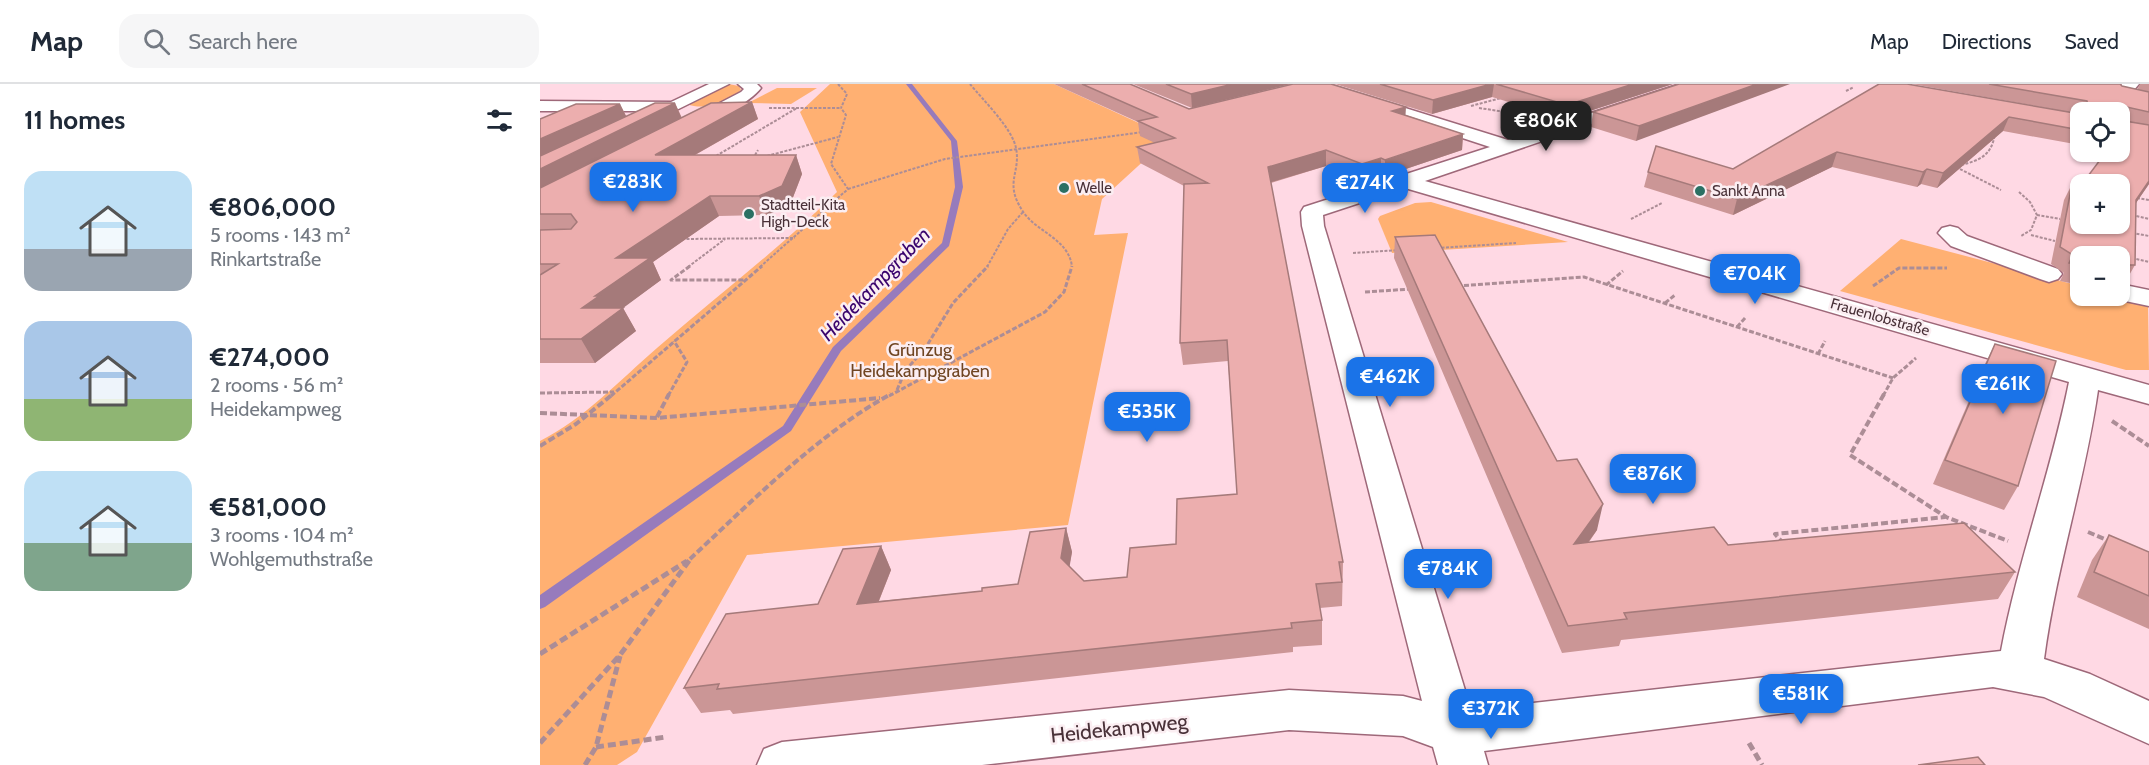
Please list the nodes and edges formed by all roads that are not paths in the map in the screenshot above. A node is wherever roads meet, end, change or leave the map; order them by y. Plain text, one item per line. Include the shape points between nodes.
1 (721, 84) edge
2 (746, 84) edge
3 (1696, 84) edge
4 (2131, 84) edge
5 (1314, 85) edge
6 (1293, 91) edge
7 (2149, 99) edge
8 (540, 106) edge
9 (671, 108) junction
10 (721, 109) junction
11 (679, 131) edge
12 (618, 134) edge
13 (1507, 146) junction
14 (1403, 181) junction
15 (1950, 233) dead end
16 (2049, 274) dead end
17 (2130, 294) edge
18 (2149, 298) edge
19 (2085, 376) junction
20 (2149, 394) edge
21 (2020, 670) junction
22 (2149, 723) edge
23 (1458, 749) edge
24 (782, 765) edge

1 - 9 street
2 - 10 street via 753,88 747,95
3 - 13 street
4 - 7 street via 2122,94
5 - 6 street
5 - 13 street
8 - 9 street
9 - 10 street
9 - 12 street
10 - 11 street
13 - 14 street
14 - 19 street, Frauenlobstraße
14 - 23 street via 1312,212 1311,219
15 - 16 street via 1981,250
17 - 18 street
19 - 20 street, Frauenlobstraße
19 - 21 street via 2071,453 2025,632
21 - 22 street via 2050,678
21 - 23 street via 1993,669
23 - 24 street, Heidekampweg via 1403,716 1289,710

